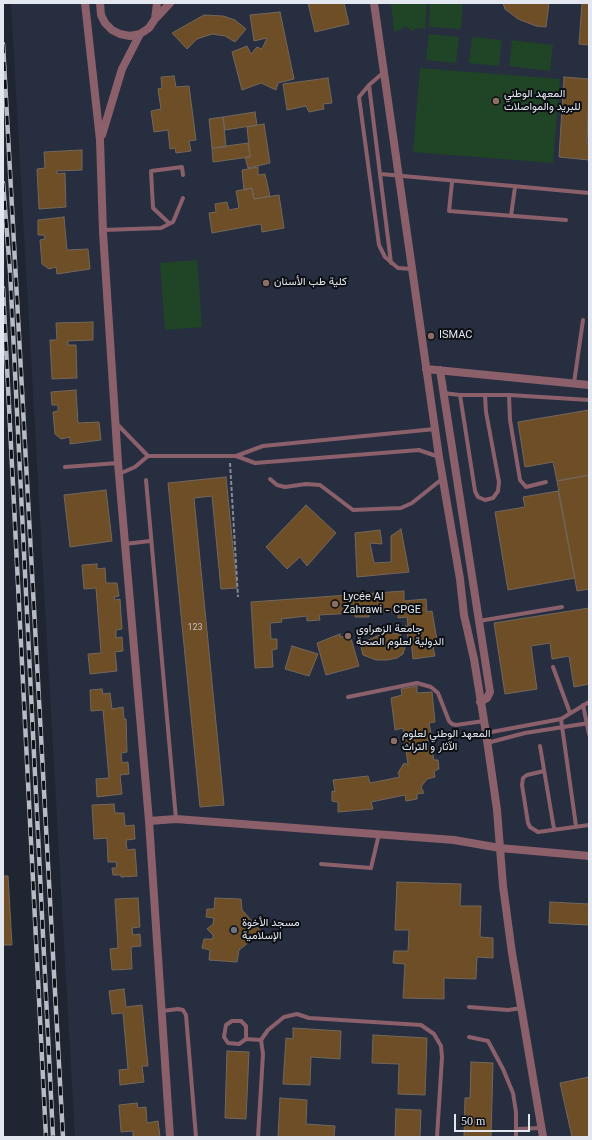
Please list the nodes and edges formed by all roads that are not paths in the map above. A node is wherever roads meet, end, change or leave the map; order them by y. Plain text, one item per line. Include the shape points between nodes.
1 (85, 3) edge
2 (100, 3) edge
3 (158, 3) edge
4 (170, 3) edge
5 (374, 3) edge
6 (86, 15) junction
7 (101, 15) junction
8 (155, 19) junction
9 (140, 34) junction
10 (384, 72) junction
11 (369, 85) junction
12 (100, 140) junction
13 (381, 174) junction
14 (183, 175) dead end
15 (399, 176) junction
16 (452, 182) junction
17 (515, 187) junction
18 (589, 193) edge
19 (182, 198) dead end
20 (511, 216) junction
21 (566, 220) dead end
22 (169, 223) junction
23 (103, 230) junction
24 (391, 263) junction
25 (412, 269) junction
26 (583, 320) dead end
27 (426, 369) junction
28 (440, 370) junction
29 (574, 384) junction
30 (589, 385) edge
31 (443, 393) junction
32 (460, 395) junction
33 (486, 395) junction
34 (509, 395) junction
35 (589, 400) edge
36 (116, 422) junction
37 (435, 429) junction
38 (148, 456) junction
39 (236, 456) junction
40 (439, 457) junction
41 (118, 463) junction
42 (65, 467) dead end
43 (119, 474) junction
44 (270, 478) dead end
45 (442, 479) junction
46 (146, 480) dead end
47 (546, 482) dead end
48 (150, 541) junction
49 (125, 544) junction
50 (562, 607) dead end
51 (479, 622) junction
52 (553, 667) dead end
53 (348, 697) dead end
54 (480, 702) junction
55 (589, 702) edge
56 (583, 705) junction
57 (570, 713) junction
58 (561, 718) junction
59 (484, 721) junction
60 (588, 723) edge
61 (564, 726) junction
62 (486, 733) junction
63 (589, 734) edge
64 (487, 743) junction
65 (540, 746) dead end
66 (544, 771) junction
67 (176, 820) junction
68 (149, 821) junction
69 (589, 825) edge
70 (576, 826) junction
71 (554, 830) junction
72 (379, 834) junction
73 (500, 848) junction
74 (589, 856) edge
75 (321, 864) dead end
76 (469, 1007) dead end
77 (522, 1008) junction
78 (161, 1011) junction
79 (469, 1037) dead end
80 (246, 1039) junction
81 (261, 1040) junction
82 (541, 1128) junction
83 (517, 1129) junction
84 (170, 1137) edge
85 (196, 1137) edge
86 (258, 1137) edge
87 (437, 1137) edge
88 (516, 1137) edge
89 (543, 1137) edge

1 - 6 street
2 - 7 street
3 - 8 street
4 - 8 street
5 - 10 street
6 - 7 street
6 - 12 street
7 - 9 street via 105,23 120,34
8 - 9 street via 149,28
9 - 12 street via 122,70
10 - 11 lane
10 - 15 street
11 - 13 lane
11 - 24 lane via 360,97 379,245
12 - 23 street
13 - 15 lane
13 - 24 lane
14 - 22 lane via 182,167 151,171 153,208
15 - 16 lane
15 - 25 street
16 - 17 lane
16 - 20 lane via 449,211
17 - 18 lane
17 - 20 lane
19 - 22 lane via 173,222
20 - 21 lane
22 - 23 lane via 161,228
23 - 36 street
24 - 25 lane via 398,268
25 - 27 street
26 - 29 lane
27 - 28 street
27 - 37 street
28 - 29 street
28 - 31 street
29 - 30 street
31 - 32 lane
31 - 51 street
32 - 33 lane
32 - 33 lane via 475,491 478,497 485,500 493,498 498,491 499,482 486,412
33 - 34 lane
34 - 35 lane
34 - 47 lane via 510,420 520,480 526,486
36 - 38 lane
36 - 41 street
37 - 39 lane via 263,446
37 - 40 street
38 - 39 lane
38 - 43 lane via 135,467
39 - 40 lane via 255,463 419,450
40 - 45 street
41 - 42 lane
41 - 43 street
43 - 49 street
44 - 45 lane via 277,485 285,487 306,484 320,486 353,510 401,508 412,503
45 - 54 street
46 - 48 lane
48 - 49 lane
48 - 67 lane
49 - 68 street
50 - 51 lane
51 - 54 street via 490,692 487,698
52 - 57 lane
53 - 59 lane via 417,683 431,687 438,693 452,724
54 - 59 street
55 - 56 lane
56 - 57 lane
56 - 60 lane
57 - 58 lane
58 - 61 lane
58 - 62 lane
59 - 62 street
60 - 61 lane
60 - 63 lane
61 - 64 lane
61 - 70 lane
62 - 64 street
64 - 73 street
65 - 66 lane
66 - 71 lane
66 - 71 lane via 523,778 528,823 538,832
67 - 68 street
67 - 72 street
68 - 78 street
69 - 70 lane
70 - 71 lane
72 - 73 street via 454,840
72 - 75 lane via 371,868
73 - 74 street
73 - 77 street via 511,946
76 - 77 lane via 508,1010
77 - 82 street
78 - 84 street
78 - 85 lane via 178,1009 183,1010 186,1015
79 - 83 lane via 488,1041 503,1069 513,1093
80 - 80 lane via 239,1044 228,1043 224,1037 226,1025 232,1021 240,1021 246,1026
80 - 81 lane
81 - 86 lane via 263,1054
81 - 87 lane via 268,1030 284,1017 291,1015 421,1026 428,1029 442,1046
82 - 83 lane
82 - 89 street
83 - 88 lane

